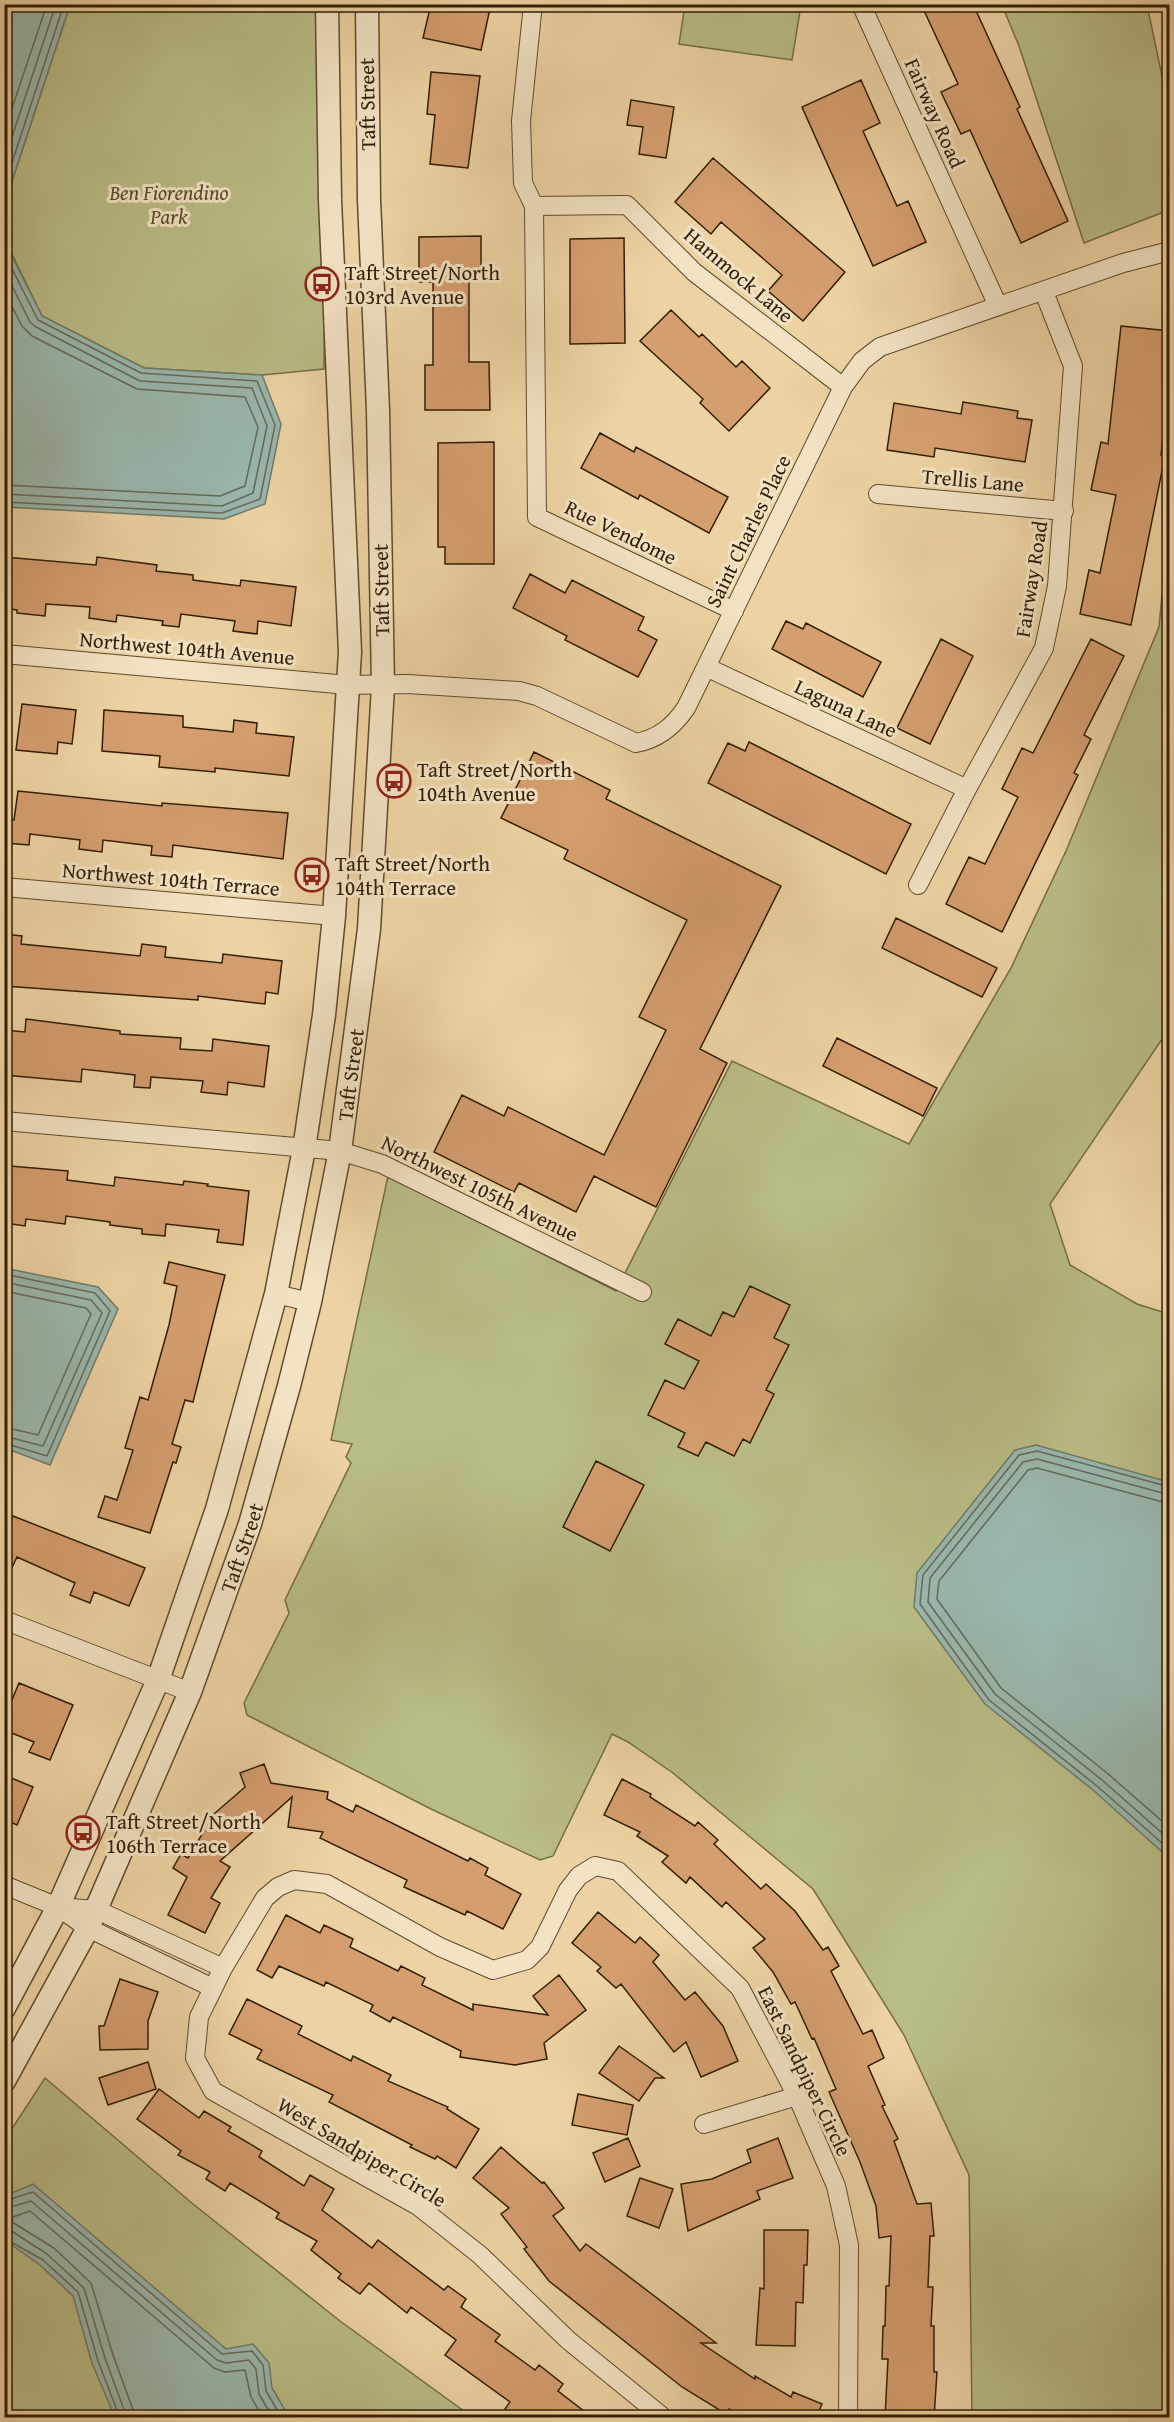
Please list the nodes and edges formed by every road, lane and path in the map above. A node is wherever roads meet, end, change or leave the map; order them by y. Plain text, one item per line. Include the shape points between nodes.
1 (327, 4) edge
2 (367, 4) edge
3 (533, 4) edge
4 (861, 4) edge
5 (534, 206) junction
6 (1170, 251) edge
7 (1044, 292) junction
8 (998, 306) junction
9 (843, 387) junction
10 (878, 494) dead end
11 (1064, 511) junction
12 (734, 611) junction
13 (4, 654) edge
14 (705, 667) junction
15 (366, 685) junction
16 (967, 789) junction
17 (918, 885) dead end
18 (4, 887) edge
19 (334, 916) junction
20 (4, 1120) edge
21 (304, 1149) junction
22 (340, 1151) junction
23 (642, 1292) dead end
24 (276, 1294) junction
25 (310, 1302) junction
26 (4, 1620) edge
27 (158, 1680) junction
28 (190, 1692) junction
29 (4, 1885) edge
30 (58, 1907) junction
31 (92, 1919) junction
32 (223, 1968) junction
33 (213, 1988) junction
34 (4, 2008) edge
35 (4, 2082) edge
36 (797, 2096) junction
37 (704, 2124) dead end
38 (664, 2418) edge
39 (848, 2418) edge

1 - 15 street, Taft Street via 330,200 350,652
2 - 15 street, Taft Street via 369,199 378,410
3 - 5 street via 521,122 523,183
4 - 8 street, Fairway Road
5 - 9 street, Hammock Lane via 627,205 694,272
5 - 12 street, Rue Vendome via 537,517
6 - 7 street, Saint Charles Place via 1123,263
7 - 8 street, Saint Charles Place
7 - 11 street, Fairway Road via 1073,366
8 - 9 street, Saint Charles Place via 880,347 862,361
9 - 12 street, Saint Charles Place
10 - 11 street, Trellis Lane
11 - 16 street, Fairway Road via 1057,586 1044,648
12 - 14 street, Saint Charles Place
13 - 15 street, Northwest 104th Avenue
14 - 15 street, Saint Charles Place via 678,719 652,740 636,743 519,691 494,687
14 - 16 street, Laguna Lane
15 - 19 street, Taft Street
15 - 22 street, Taft Street via 369,929
16 - 17 street, Fairway Road
18 - 19 street, Northwest 104th Terrace
19 - 21 street, Taft Street
20 - 21 street, Northwest 105th Avenue
21 - 22 street, Northwest 105th Avenue
21 - 24 street, Taft Street
22 - 23 street, Northwest 105th Avenue via 382,1164
22 - 25 street, Taft Street
24 - 25 street
24 - 27 street, Taft Street via 217,1509
25 - 28 street, Taft Street via 249,1524
26 - 27 street
27 - 28 street
27 - 30 street, Taft Street
28 - 31 street, Taft Street
29 - 30 street
30 - 31 street
30 - 34 street, Taft Street
31 - 32 street
31 - 33 street
31 - 35 street, Taft Street
32 - 33 street, West Sandpiper Circle
32 - 36 street, East Sandpiper Circle via 265,1898 294,1880 327,1884 440,1947 493,1970 527,1960 540,1947 579,1876 595,1866 607,1867 618,1871 740,1988
33 - 38 street, West Sandpiper Circle via 199,2017 195,2058 213,2091 418,2206 480,2255 568,2340
36 - 37 street
36 - 39 street, East Sandpiper Circle via 836,2186 846,2221

